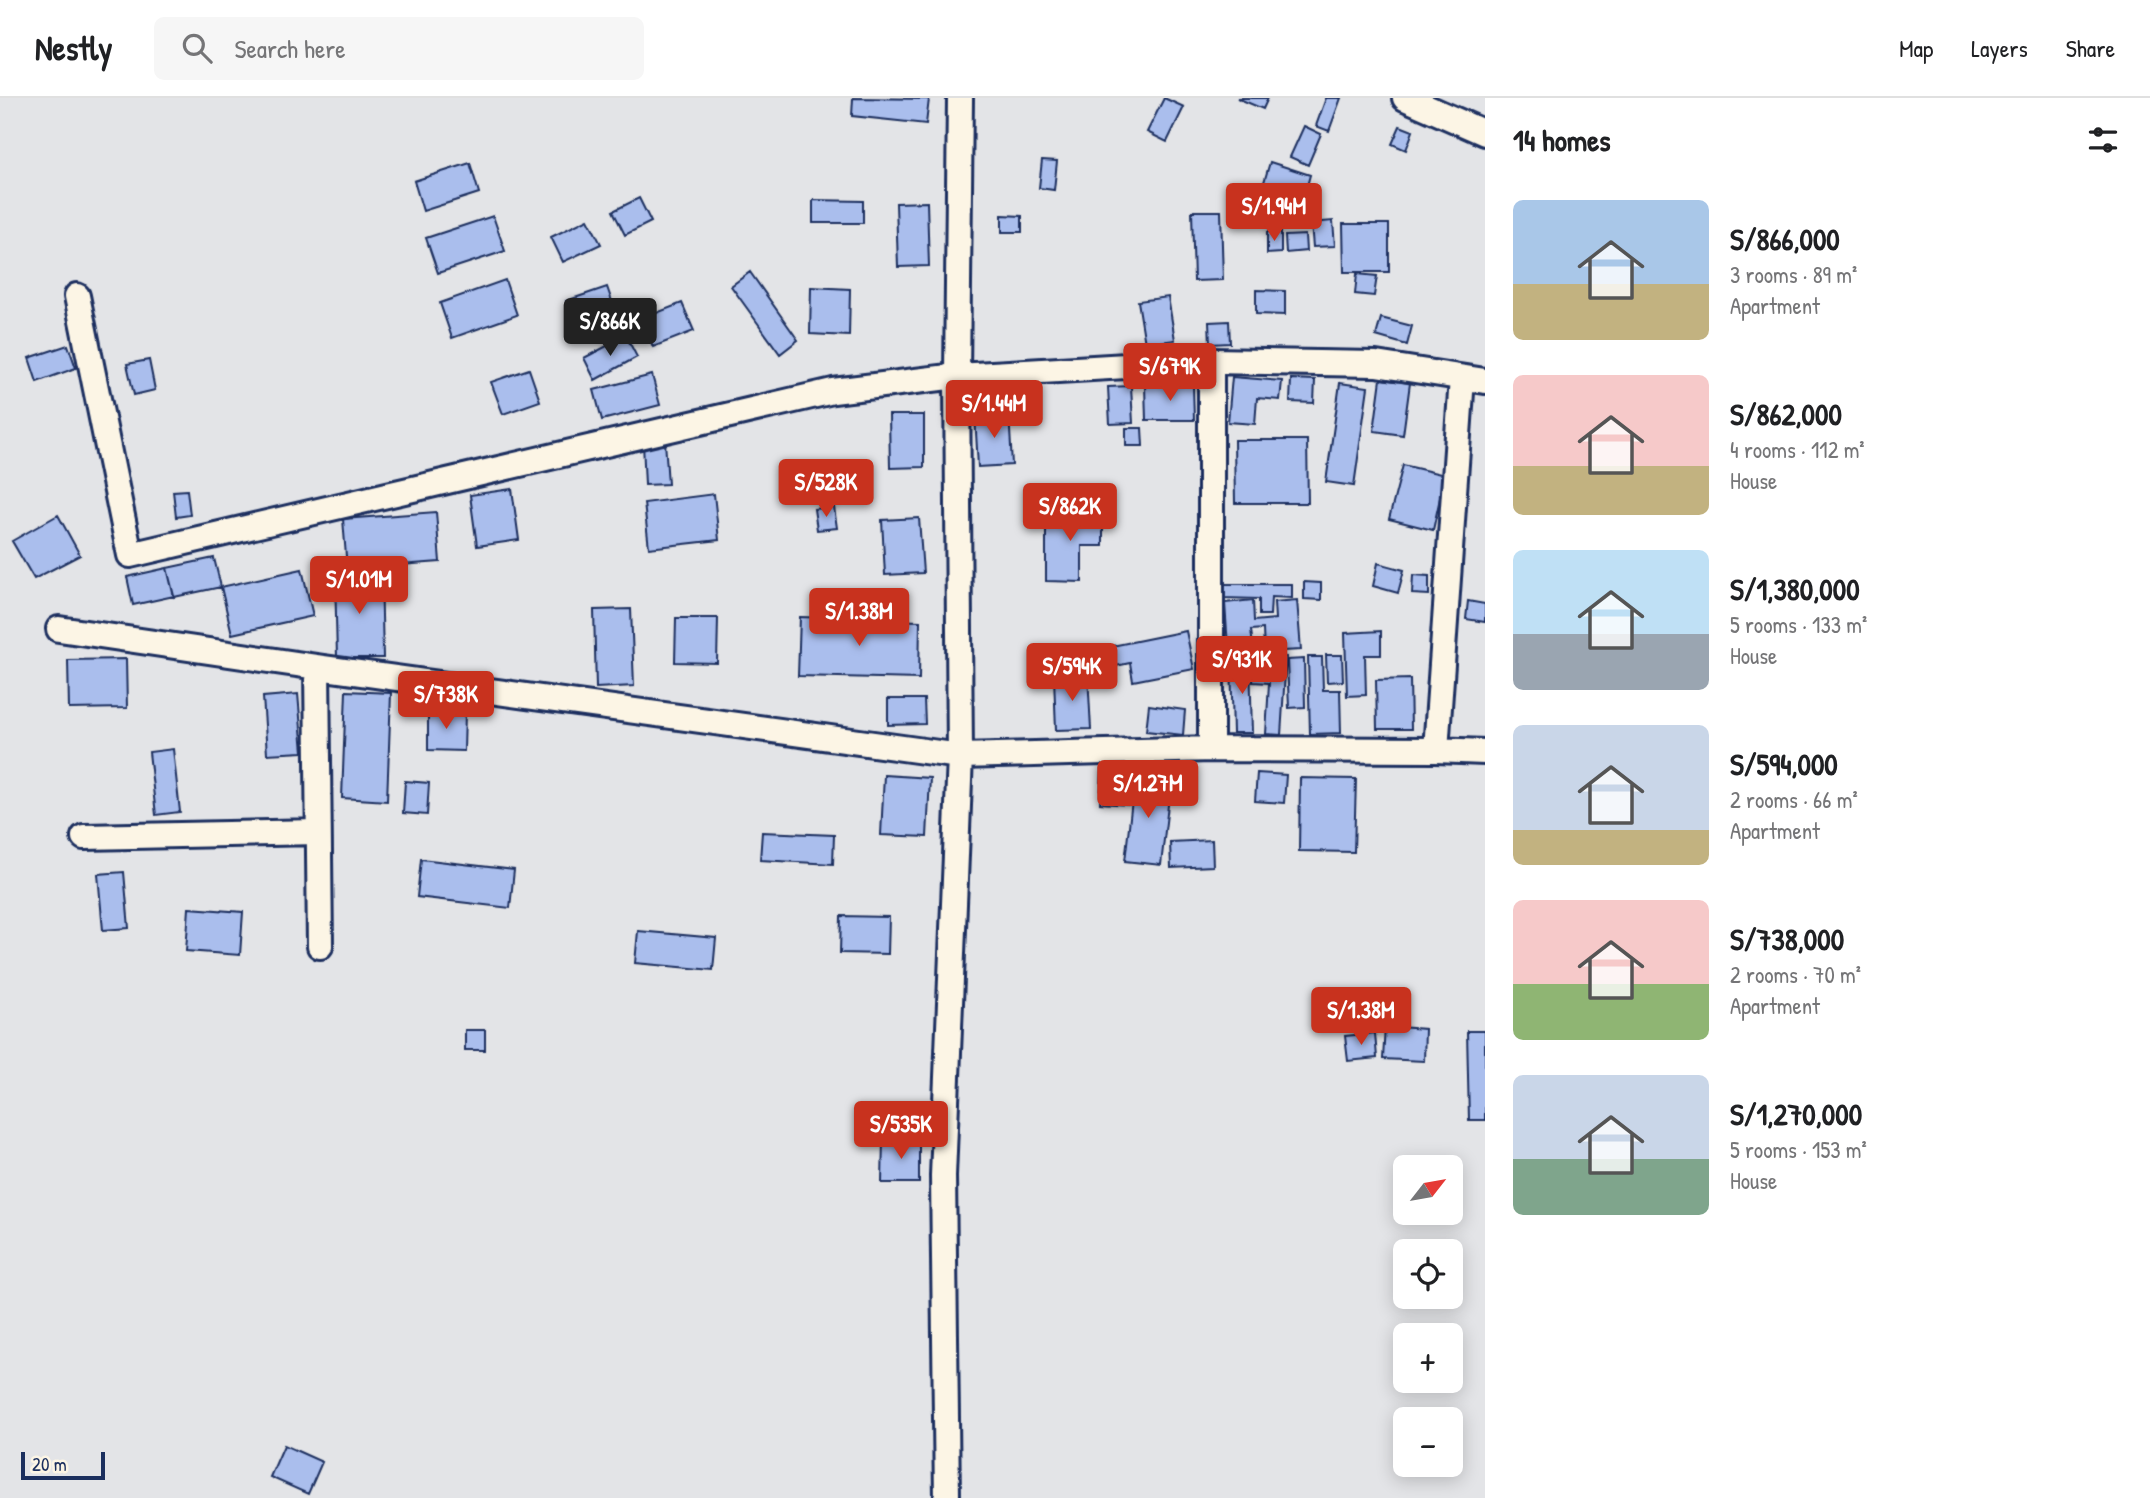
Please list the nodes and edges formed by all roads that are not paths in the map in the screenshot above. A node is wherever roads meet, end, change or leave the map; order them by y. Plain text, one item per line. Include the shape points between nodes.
1 (960, 98) edge
2 (1405, 98) edge
3 (1485, 133) edge
4 (77, 296) dead end
5 (1211, 361) junction
6 (957, 376) junction
7 (1474, 379) edge
8 (59, 629) dead end
9 (317, 667) junction
10 (1211, 749) junction
11 (1436, 750) junction
12 (1485, 752) edge
13 (960, 756) junction
14 (318, 832) junction
15 (84, 837) dead end
16 (320, 946) dead end
17 (947, 1498) edge

1 - 6 street
2 - 3 street
4 - 6 street via 130,555 833,391
5 - 6 street
5 - 7 street via 1376,364
5 - 10 street
6 - 13 street
7 - 11 street
8 - 9 street
9 - 13 street
9 - 14 street
10 - 11 street
10 - 13 street
11 - 12 street
13 - 17 street via 943,1176
14 - 15 street
14 - 16 street

